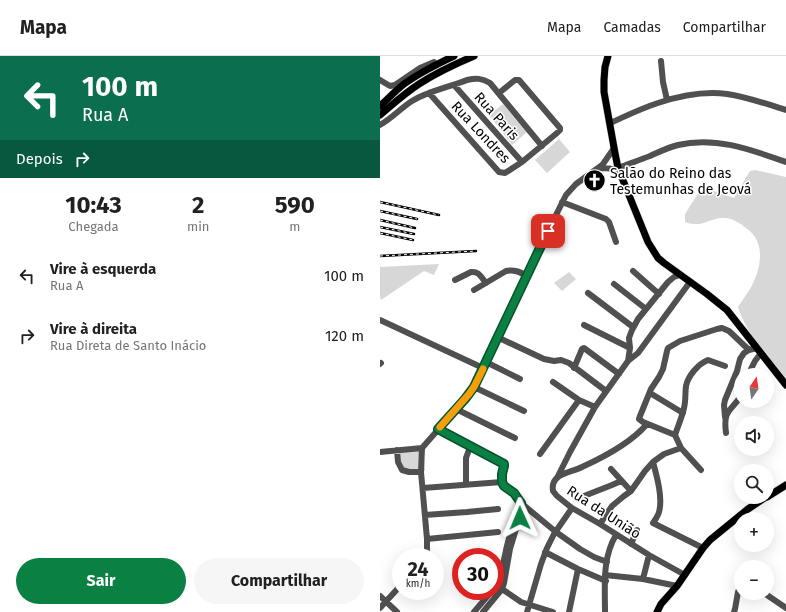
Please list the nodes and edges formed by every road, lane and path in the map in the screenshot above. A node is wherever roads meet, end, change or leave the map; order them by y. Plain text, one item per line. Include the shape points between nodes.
1 (454, 56) edge
2 (474, 56) edge
3 (608, 56) edge
4 (661, 61) dead end
5 (434, 62) dead end
6 (380, 80) edge
7 (454, 85) junction
8 (499, 93) junction
9 (430, 94) junction
10 (667, 100) junction
11 (380, 106) edge
12 (786, 110) edge
13 (380, 115) edge
14 (610, 123) junction
15 (380, 125) edge
16 (542, 146) junction
17 (614, 147) junction
18 (522, 162) junction
19 (786, 162) edge
20 (598, 168) junction
21 (619, 170) junction
22 (562, 202) junction
23 (616, 242) dead end
24 (668, 267) junction
25 (633, 271) dead end
26 (680, 275) junction
27 (527, 276) junction
28 (455, 280) dead end
29 (668, 282) junction
30 (690, 282) junction
31 (486, 283) junction
32 (614, 284) dead end
33 (474, 290) dead end
34 (588, 293) dead end
35 (659, 294) junction
36 (646, 309) junction
37 (380, 320) edge
38 (584, 325) dead end
39 (633, 327) junction
40 (497, 337) junction
41 (630, 348) junction
42 (749, 350) junction
43 (759, 351) junction
44 (628, 361) junction
45 (484, 365) junction
46 (725, 366) dead end
47 (574, 368) junction
48 (752, 368) edge
49 (619, 374) junction
50 (520, 379) dead end
51 (553, 382) dead end
52 (786, 385) edge
53 (474, 387) junction
54 (606, 392) junction
55 (650, 393) junction
56 (579, 400) junction
57 (734, 404) edge
58 (595, 407) junction
59 (456, 409) junction
60 (524, 412) dead end
61 (683, 413) junction
62 (725, 417) junction
63 (647, 424) junction
64 (438, 429) junction
65 (726, 433) dead end
66 (675, 435) junction
67 (515, 438) dead end
68 (470, 447) junction
69 (422, 448) junction
70 (681, 448) junction
71 (397, 450) junction
72 (380, 452) edge
73 (540, 454) dead end
74 (653, 462) junction
75 (612, 469) dead end
76 (701, 470) dead end
77 (422, 472) junction
78 (557, 478) junction
79 (621, 481) junction
80 (502, 482) junction
81 (466, 484) junction
82 (786, 485) edge
83 (423, 488) junction
84 (631, 491) junction
85 (774, 493) edge
86 (584, 496) dead end
87 (521, 503) junction
88 (756, 504) edge
89 (498, 508) dead end
90 (572, 508) junction
91 (518, 512) junction
92 (426, 515) junction
93 (600, 524) junction
94 (637, 530) dead end
95 (498, 532) dead end
96 (556, 532) junction
97 (616, 534) junction
98 (427, 539) junction
99 (631, 544) junction
100 (427, 548) edge
101 (703, 548) junction
102 (545, 552) junction
103 (649, 555) junction
104 (504, 558) edge
105 (607, 562) junction
106 (578, 569) junction
107 (685, 575) junction
108 (605, 578) junction
109 (643, 579) junction
110 (504, 583) edge
111 (677, 586) junction
112 (504, 590) edge
113 (392, 595) edge
114 (380, 596) edge
115 (484, 600) edge
116 (493, 600) edge
117 (737, 600) edge
118 (774, 600) edge
119 (386, 602) junction
120 (529, 605) junction
121 (380, 608) edge
122 (786, 608) edge
123 (397, 612) edge
124 (474, 612) edge
125 (483, 612) edge
126 (527, 612) edge
127 (553, 612) edge
128 (569, 612) edge
129 (605, 612) edge
130 (657, 612) edge
131 (734, 612) edge

1 - 11 main road via 414,77
2 - 13 main road via 437,73
3 - 14 main road via 604,92
4 - 10 street
5 - 6 street via 395,85 390,86
7 - 8 street via 480,79 490,83
7 - 9 street
7 - 18 street, Rua Paris
8 - 16 street
8 - 16 street, Rua Londres via 515,80 519,80 560,126 560,130
9 - 15 street via 412,101
9 - 18 street, Rua Londres via 498,172 505,173
10 - 12 street via 702,93 726,94
10 - 14 street
14 - 17 main road
16 - 18 street, Rua Londres
17 - 20 street
17 - 21 main road
19 - 21 street via 738,146 695,142 678,144
20 - 21 street
20 - 22 street via 576,184
21 - 24 main road via 648,242 658,258
22 - 23 street via 606,219
22 - 27 street
24 - 26 main road
24 - 29 street
25 - 35 street
26 - 29 street
26 - 30 main road
27 - 31 street via 509,270
27 - 40 street
28 - 31 street via 474,272
29 - 35 street
30 - 43 main road via 727,310
30 - 44 street via 638,352
31 - 33 street
32 - 36 street
34 - 39 street
35 - 36 street
36 - 39 street
37 - 45 street
38 - 41 street
39 - 41 street
40 - 45 street
40 - 47 street via 540,358 565,361
41 - 44 street
42 - 43 street
42 - 55 street via 729,331 722,328 680,341 668,348 663,369
42 - 62 street via 740,359 724,405
43 - 48 street
43 - 52 main road
44 - 49 street
45 - 50 street
45 - 53 street
46 - 61 street via 708,360 697,367 687,382
47 - 49 street via 584,348
47 - 54 street
49 - 54 street
51 - 56 street
53 - 59 street
53 - 60 street
54 - 58 street
55 - 61 street
55 - 63 street via 639,419
56 - 58 street
56 - 73 street
57 - 62 street
58 - 78 street
59 - 64 street
59 - 67 street
61 - 66 street
62 - 65 street
63 - 66 street
63 - 78 street, Rua da União via 616,448 589,464
64 - 68 street
64 - 69 street
66 - 70 street
68 - 80 street via 504,466
68 - 81 street via 466,458
69 - 71 street
69 - 77 street
70 - 74 street via 664,454
70 - 76 street
71 - 72 street
71 - 77 street via 399,467 402,470
74 - 84 street
74 - 101 street via 660,496 660,509 653,523
75 - 79 street
77 - 83 street
78 - 90 street, Rua da União via 552,491
79 - 84 street
79 - 86 street
80 - 81 street
80 - 87 street
81 - 83 street
82 - 85 main road
83 - 92 street
84 - 93 street via 612,506
87 - 91 street
87 - 96 street
88 - 101 main road via 720,531
89 - 92 street
90 - 93 street, Rua da União
90 - 96 street
91 - 104 street
91 - 110 street via 520,516 510,549
92 - 98 street
93 - 97 street, Rua da União
94 - 99 street
95 - 98 street
96 - 102 street
96 - 105 street via 580,549
97 - 99 street, Rua da União
97 - 105 street via 609,548
98 - 100 street
99 - 103 street, Rua da União
101 - 107 main road
102 - 106 street
102 - 120 street
103 - 107 street, Rua da União
103 - 109 street
105 - 108 street
106 - 108 street
106 - 128 street
107 - 111 main road
108 - 109 street
108 - 129 street
109 - 111 street
111 - 130 main road
112 - 120 street
113 - 119 street
114 - 119 street
115 - 124 street
116 - 125 street
117 - 131 street
118 - 122 street
119 - 121 street
119 - 123 street
120 - 126 street
120 - 127 street

